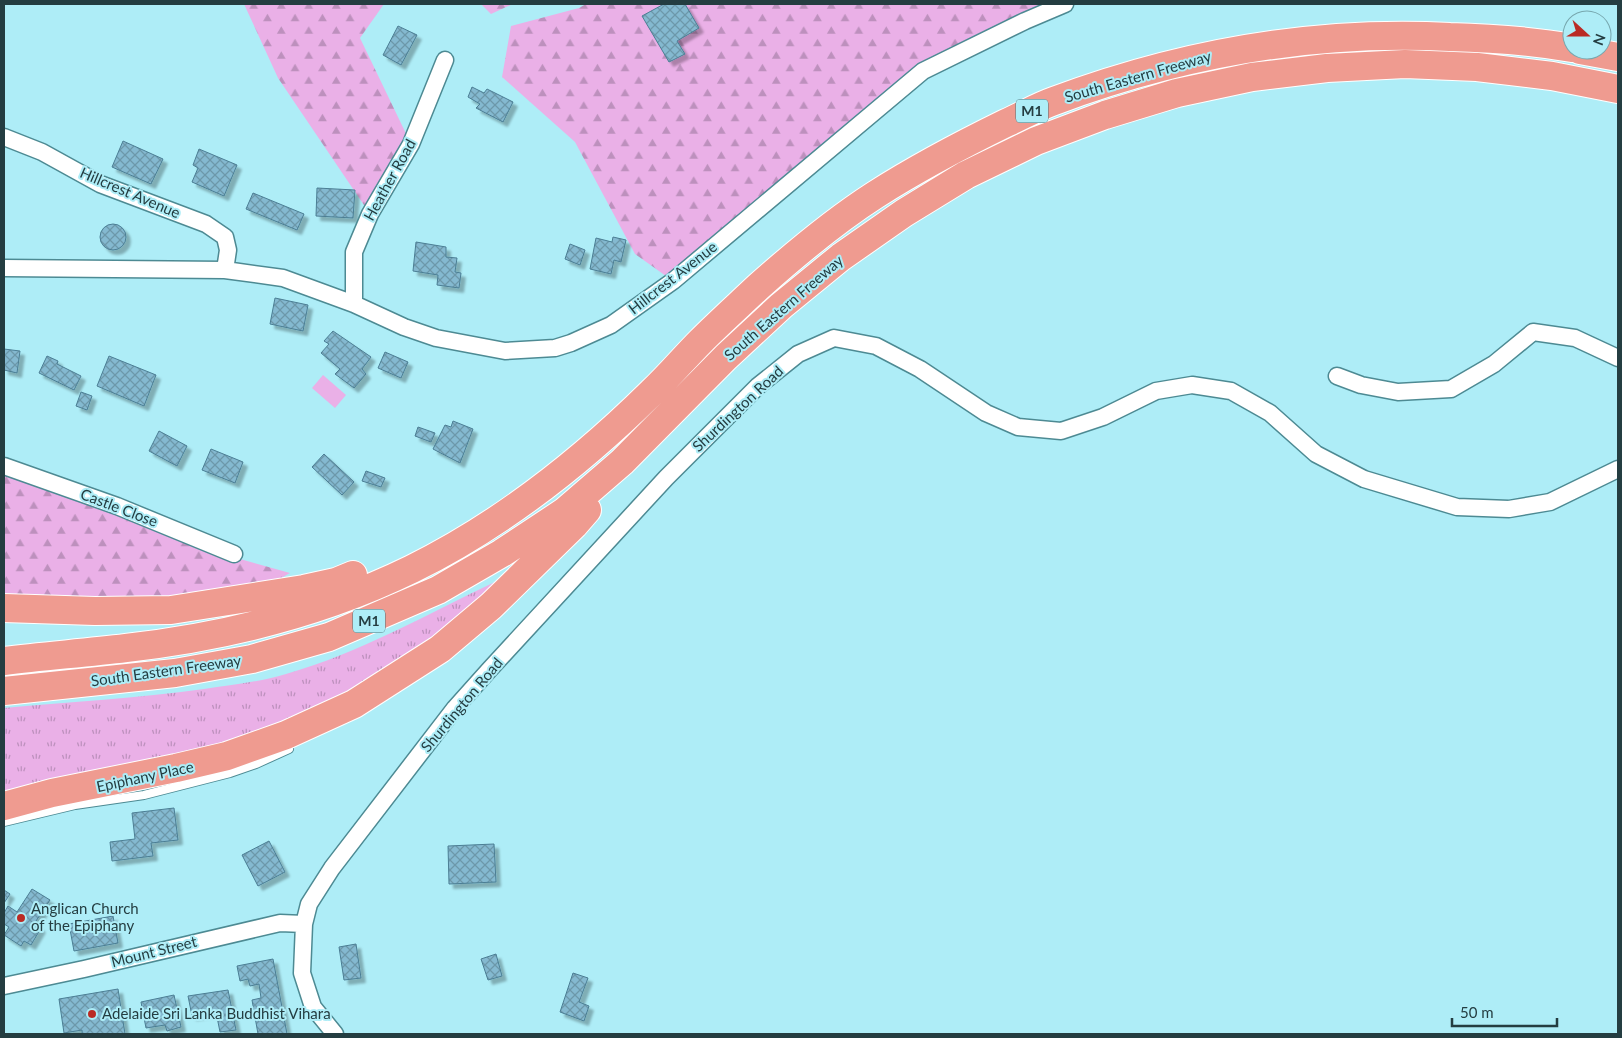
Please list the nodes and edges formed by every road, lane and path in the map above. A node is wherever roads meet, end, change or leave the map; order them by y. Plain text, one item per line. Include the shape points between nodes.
1 (1065, 4) edge
2 (1562, 47) edge
3 (445, 60) dead end
4 (1618, 89) edge
5 (4, 137) edge
6 (4, 268) edge
7 (225, 270) junction
8 (354, 304) junction
9 (1618, 358) edge
10 (1337, 376) dead end
11 (674, 411) junction
12 (597, 443) junction
13 (4, 466) edge
14 (1618, 469) edge
15 (234, 554) dead end
16 (4, 608) edge
17 (4, 661) edge
18 (4, 691) edge
19 (290, 749) dead end
20 (4, 806) edge
21 (4, 822) edge
22 (304, 924) junction
23 (4, 986) edge
24 (335, 1034) edge

1 - 8 street, Hillcrest Avenue via 923,71 673,281 611,325 571,343 555,348 505,351 436,338
2 - 12 highway, South Eastern Freeway / M1 via 1493,38 1417,35 1339,37 1266,45 1194,58 1050,102 958,146 874,196 812,241 704,338
3 - 8 street, Heather Road via 411,144 370,214 354,252
4 - 11 highway, South Eastern Freeway / M1 via 1552,76 1477,67 1405,64 1327,68 1252,77 1177,93 1106,115 1036,141 966,175 904,213 841,257 781,306
5 - 7 street, Hillcrest Avenue via 42,152 100,184 206,224 225,237 228,250
6 - 7 street, Hillcrest Avenue
7 - 8 street, Hillcrest Avenue via 283,278
9 - 10 street via 1575,338 1533,332 1494,364 1451,389 1398,392 1361,385
11 - 18 highway, South Eastern Freeway / M1 via 564,512 438,590 369,621 323,640 252,659 174,673
11 - 20 highway, M1 via 574,525 491,606 435,652 360,700 286,735 227,756
12 - 16 highway via 408,554 336,582 171,610
12 - 17 highway, South Eastern Freeway / M1 via 538,491 477,532 414,568 343,599 270,621 199,637
13 - 15 street, Castle Close via 117,506
14 - 22 street, Shurdington Road via 1550,502 1509,509 1457,507 1364,479 1316,454 1270,413 1231,391 1192,385 1156,391 1103,417 1062,431 1018,427 986,413 920,369 876,346 834,338 798,354 758,386 666,478 489,670 455,708 332,868 309,904
19 - 21 lane, Epiphany Place via 256,764 144,795 75,805
22 - 23 street, Mount Street via 280,922
22 - 24 street, Shurdington Road via 302,973 313,1007

